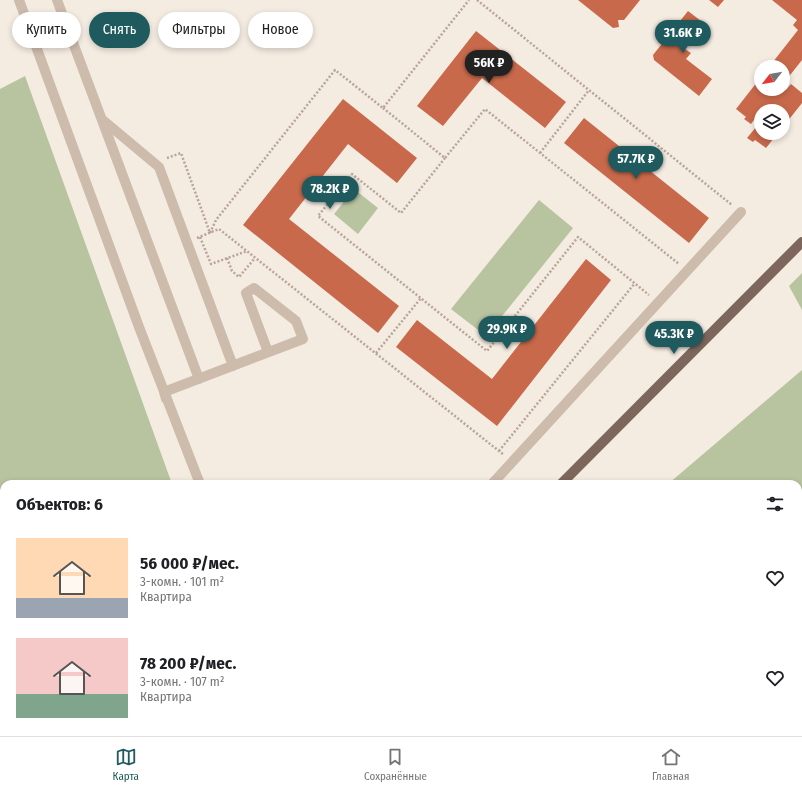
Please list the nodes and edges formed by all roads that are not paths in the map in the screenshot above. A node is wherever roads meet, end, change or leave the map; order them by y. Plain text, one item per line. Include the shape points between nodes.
1 (19, 0) edge
2 (57, 0) edge
3 (102, 120) junction
4 (741, 212) road end
5 (802, 242) edge
6 (268, 352) junction
7 (234, 366) junction
8 (199, 378) junction
9 (164, 392) junction
10 (198, 480) edge
11 (496, 480) edge
12 (565, 480) edge

1 - 9 street
2 - 3 street
3 - 7 street via 159,167
3 - 8 street
4 - 11 street
5 - 12 main road
6 - 6 street via 246,293 254,288 296,321 303,339
6 - 7 street
7 - 8 street
8 - 9 street
9 - 10 street

